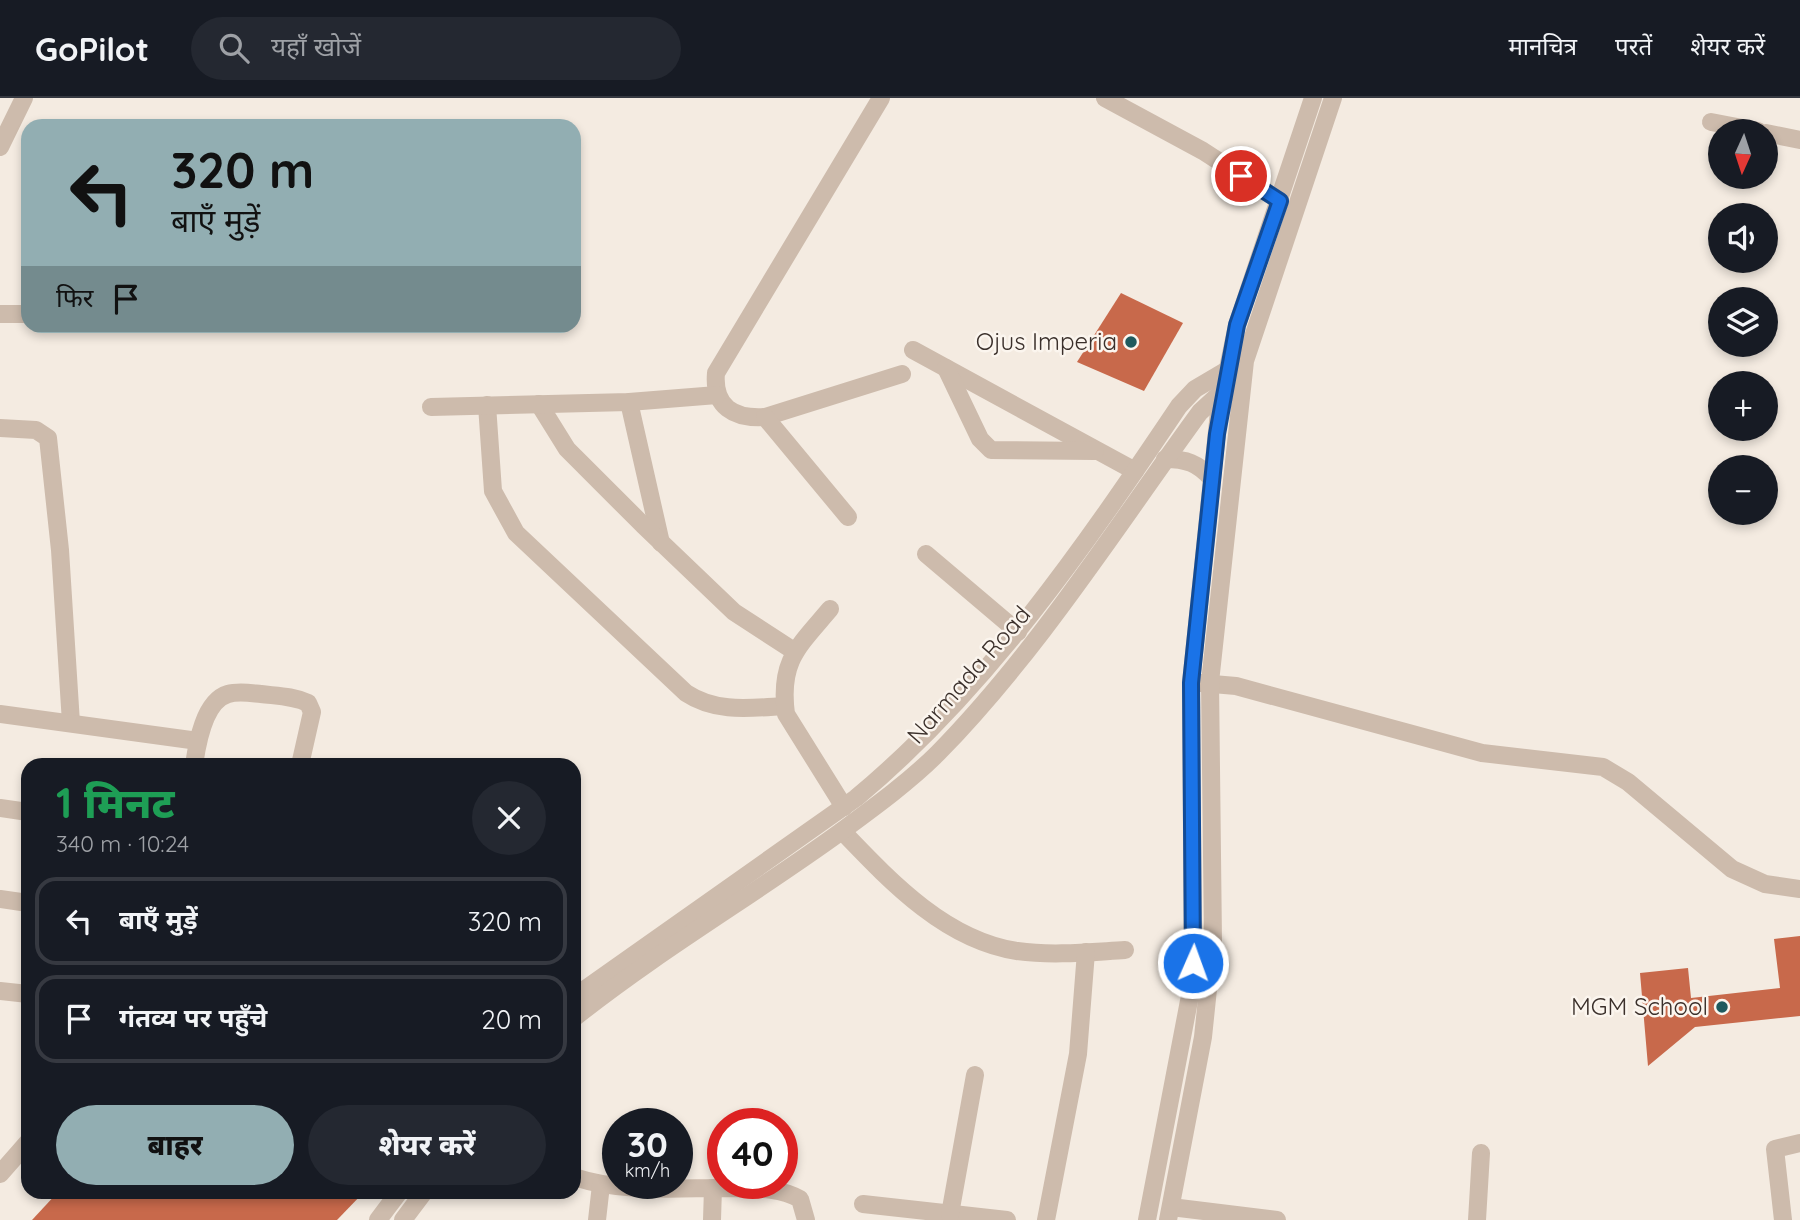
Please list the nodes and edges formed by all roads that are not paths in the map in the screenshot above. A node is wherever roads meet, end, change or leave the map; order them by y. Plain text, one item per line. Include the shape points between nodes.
1 (24, 98) edge
2 (881, 98) edge
3 (1105, 98) edge
4 (1313, 98) edge
5 (1333, 98) edge
6 (1778, 135) edge
7 (1800, 139) edge
8 (0, 148) edge
9 (1280, 201) junction
10 (0, 314) edge
11 (21, 314) edge
12 (913, 350) dead end
13 (1245, 361) junction
14 (946, 368) junction
15 (1228, 369) junction
16 (902, 374) dead end
17 (1243, 382) junction
18 (1224, 390) junction
19 (718, 395) junction
20 (629, 402) junction
21 (539, 404) junction
22 (486, 405) junction
23 (431, 407) dead end
24 (765, 417) junction
25 (0, 428) edge
26 (1099, 451) junction
27 (1165, 459) junction
28 (1135, 471) junction
29 (1212, 478) junction
30 (848, 517) dead end
31 (661, 543) junction
32 (926, 554) dead end
33 (830, 609) dead end
34 (1018, 632) junction
35 (794, 651) junction
36 (1210, 682) junction
37 (1191, 683) junction
38 (785, 706) junction
39 (0, 714) edge
40 (71, 723) junction
41 (198, 741) junction
42 (195, 758) edge
43 (302, 758) edge
44 (844, 807) junction
45 (0, 808) edge
46 (21, 811) edge
47 (842, 831) junction
48 (1800, 889) edge
49 (0, 899) edge
50 (21, 902) edge
51 (1125, 950) dead end
52 (1086, 952) junction
53 (0, 991) edge
54 (581, 992) edge
55 (21, 993) edge
56 (581, 1013) edge
57 (975, 1075) dead end
58 (1800, 1143) edge
59 (21, 1150) edge
60 (1481, 1153) dead end
61 (0, 1174) edge
62 (581, 1179) edge
63 (601, 1185) junction
64 (707, 1188) edge
65 (798, 1198) edge
66 (394, 1199) edge
67 (419, 1199) edge
68 (713, 1199) edge
69 (863, 1204) dead end
70 (950, 1214) junction
71 (1166, 1216) edge
72 (378, 1220) edge
73 (403, 1220) edge
74 (597, 1220) edge
75 (712, 1220) edge
76 (806, 1220) edge
77 (1006, 1220) edge
78 (1046, 1220) edge
79 (1147, 1220) edge
80 (1277, 1220) edge
81 (1477, 1220) edge
82 (1783, 1220) edge

1 - 8 street
2 - 19 street via 716,373
3 - 9 street
4 - 9 street
5 - 13 street
6 - 7 street
9 - 15 street via 1237,325
10 - 11 street
12 - 14 street
13 - 15 street
13 - 17 street
14 - 26 street
14 - 26 street via 980,439 991,450
15 - 18 street
15 - 28 street via 1187,398
16 - 24 street
17 - 18 street, Narmada Road
17 - 36 street
18 - 27 street, Narmada Road via 1200,412
18 - 29 street
19 - 20 street
19 - 24 street via 736,416
20 - 21 street
20 - 31 street
21 - 22 street
21 - 31 street via 567,449
22 - 23 street
22 - 38 street via 493,491 527,545 693,698 719,707
24 - 30 street
25 - 40 street via 36,430 48,438
26 - 28 street
27 - 29 street via 1190,461
27 - 47 street, Narmada Road via 988,697 937,754
28 - 34 street
29 - 37 street
31 - 35 street via 734,612
32 - 34 street
33 - 35 street
34 - 44 street via 911,750
35 - 38 street via 784,679
36 - 37 street
36 - 48 street via 1482,753 1603,767 1628,782 1732,869 1765,884
36 - 71 street via 1213,941 1203,1037
37 - 79 street via 1193,981
38 - 44 street
39 - 40 street
40 - 41 street
41 - 42 street
41 - 43 street via 212,706 226,694 296,698 309,703 312,712
44 - 54 street
45 - 46 street
47 - 52 street via 890,881 965,934 1018,951
47 - 56 street, Narmada Road
49 - 50 street
51 - 52 street
52 - 78 street via 1078,1054
53 - 55 street
57 - 70 street
58 - 82 street via 1775,1149
59 - 61 street
60 - 81 street
62 - 63 street
63 - 64 street
63 - 74 street
65 - 76 street
66 - 72 street
67 - 73 street
68 - 75 street
69 - 70 street
70 - 77 street
71 - 80 street

